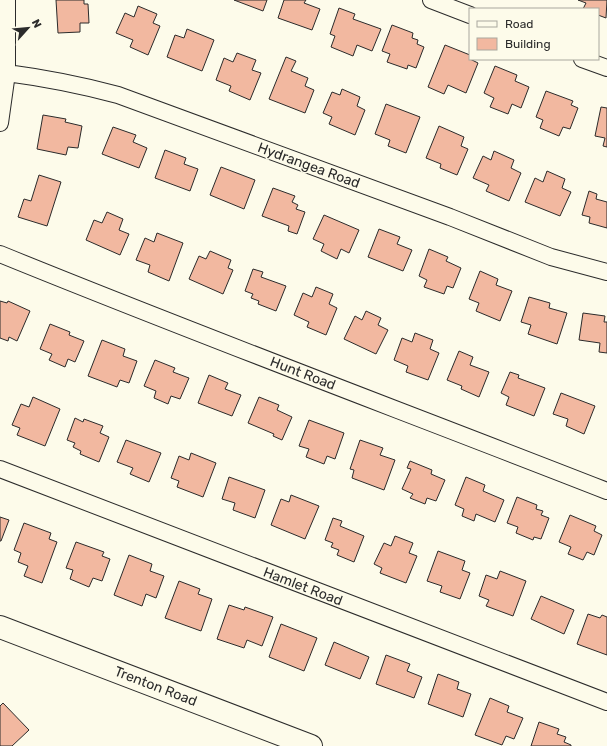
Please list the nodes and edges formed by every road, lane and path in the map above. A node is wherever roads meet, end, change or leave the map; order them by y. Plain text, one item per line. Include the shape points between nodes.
1 (7, 0) edge
2 (431, 0) edge
3 (469, 15) edge
4 (585, 60) edge
5 (607, 68) edge
6 (7, 73) junction
7 (0, 123) edge
8 (0, 254) edge
9 (607, 272) edge
10 (0, 469) edge
11 (607, 491) edge
12 (0, 627) edge
13 (607, 702) edge
14 (311, 746) edge

1 - 6 street
2 - 3 street
4 - 5 street
6 - 7 street
6 - 9 street, Hydrangea Road via 51,79 118,95 551,256
8 - 11 street, Hunt Road via 151,316
10 - 13 street, Hamlet Road
12 - 14 main road, Trenton Road

